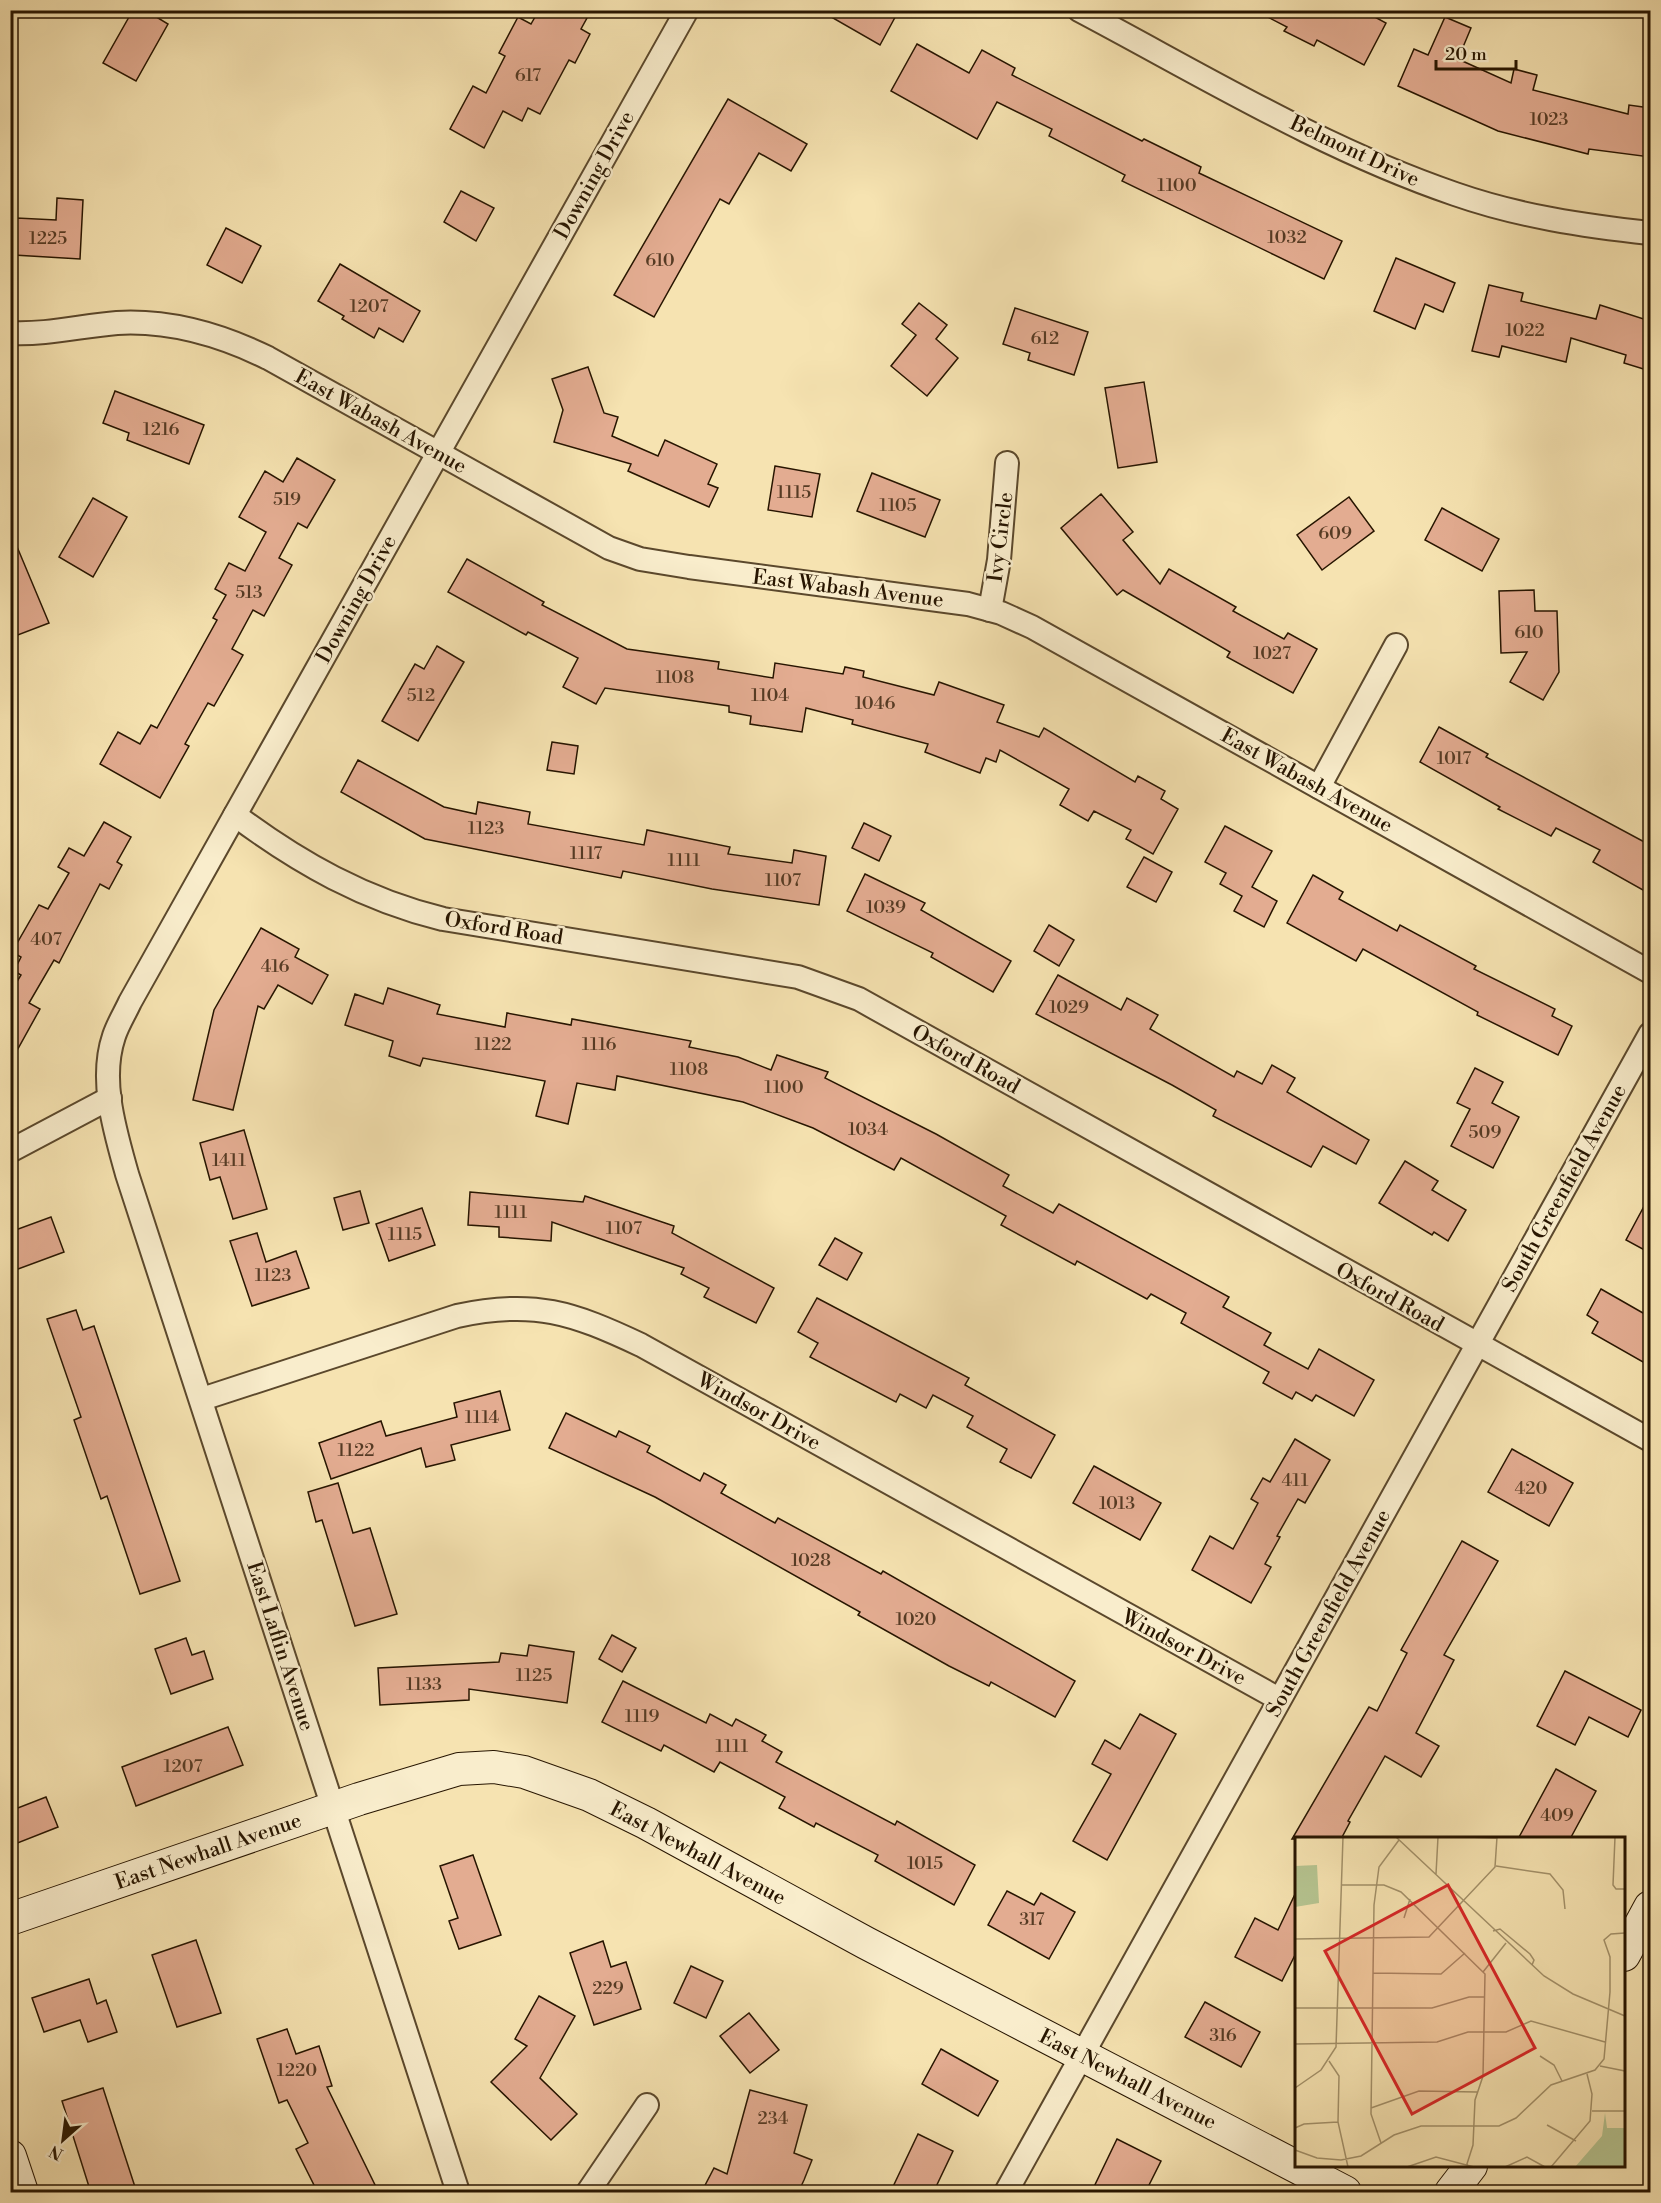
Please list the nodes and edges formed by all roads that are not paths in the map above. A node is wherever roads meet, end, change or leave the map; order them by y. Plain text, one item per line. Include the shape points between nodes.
1 (687, 10) edge
2 (1079, 10) edge
3 (1650, 233) edge
4 (10, 333) edge
5 (438, 453) junction
6 (1007, 463) dead end
7 (990, 610) junction
8 (1396, 645) dead end
9 (1319, 787) junction
10 (234, 815) junction
11 (1650, 972) edge
12 (1650, 1034) edge
13 (110, 1098) junction
14 (10, 1151) edge
15 (1479, 1346) junction
16 (202, 1399) junction
17 (1650, 1440) edge
18 (1280, 1699) junction
19 (332, 1809) junction
20 (1650, 1907) edge
21 (10, 1919) edge
22 (1625, 1951) edge
23 (1082, 2055) junction
24 (647, 2105) dead end
25 (10, 2156) edge
26 (1295, 2167) edge
27 (1295, 2167) edge
28 (1470, 2167) edge
29 (22, 2193) edge
30 (458, 2193) edge
31 (588, 2193) edge
32 (1006, 2193) edge
33 (1345, 2193) edge
34 (1451, 2193) edge

1 - 5 street, Downing Drive
2 - 3 street, Belmont Drive via 1388,169 1522,214
4 - 5 street, East Wabash Avenue via 152,323 210,334 268,358
5 - 7 street, East Wabash Avenue via 609,548 640,559
5 - 10 street, Downing Drive
6 - 7 street, Ivy Circle via 999,560
7 - 9 street, East Wabash Avenue via 1032,627
8 - 9 street
9 - 11 street, East Wabash Avenue
10 - 13 street, Downing Drive via 114,1037
10 - 15 street, Oxford Road via 280,849 339,883 403,909 798,977 859,999
12 - 15 street, South Greenfield Avenue
13 - 14 street
13 - 16 street, East Laflin Avenue via 127,1174
15 - 17 street, Oxford Road
15 - 18 street, South Greenfield Avenue
16 - 18 street, Windsor Drive via 488,1309 536,1309 574,1316 641,1346
16 - 19 street, East Laflin Avenue
18 - 23 street, South Greenfield Avenue
19 - 21 street, East Newhall Avenue
19 - 23 street, East Newhall Avenue via 459,1769 494,1767 560,1783 646,1823
19 - 30 street, East Laflin Avenue
20 - 22 street
23 - 27 street, East Newhall Avenue
23 - 32 street, South Greenfield Avenue
24 - 31 street
25 - 29 street
26 - 33 street, East Newhall Avenue
28 - 34 street

